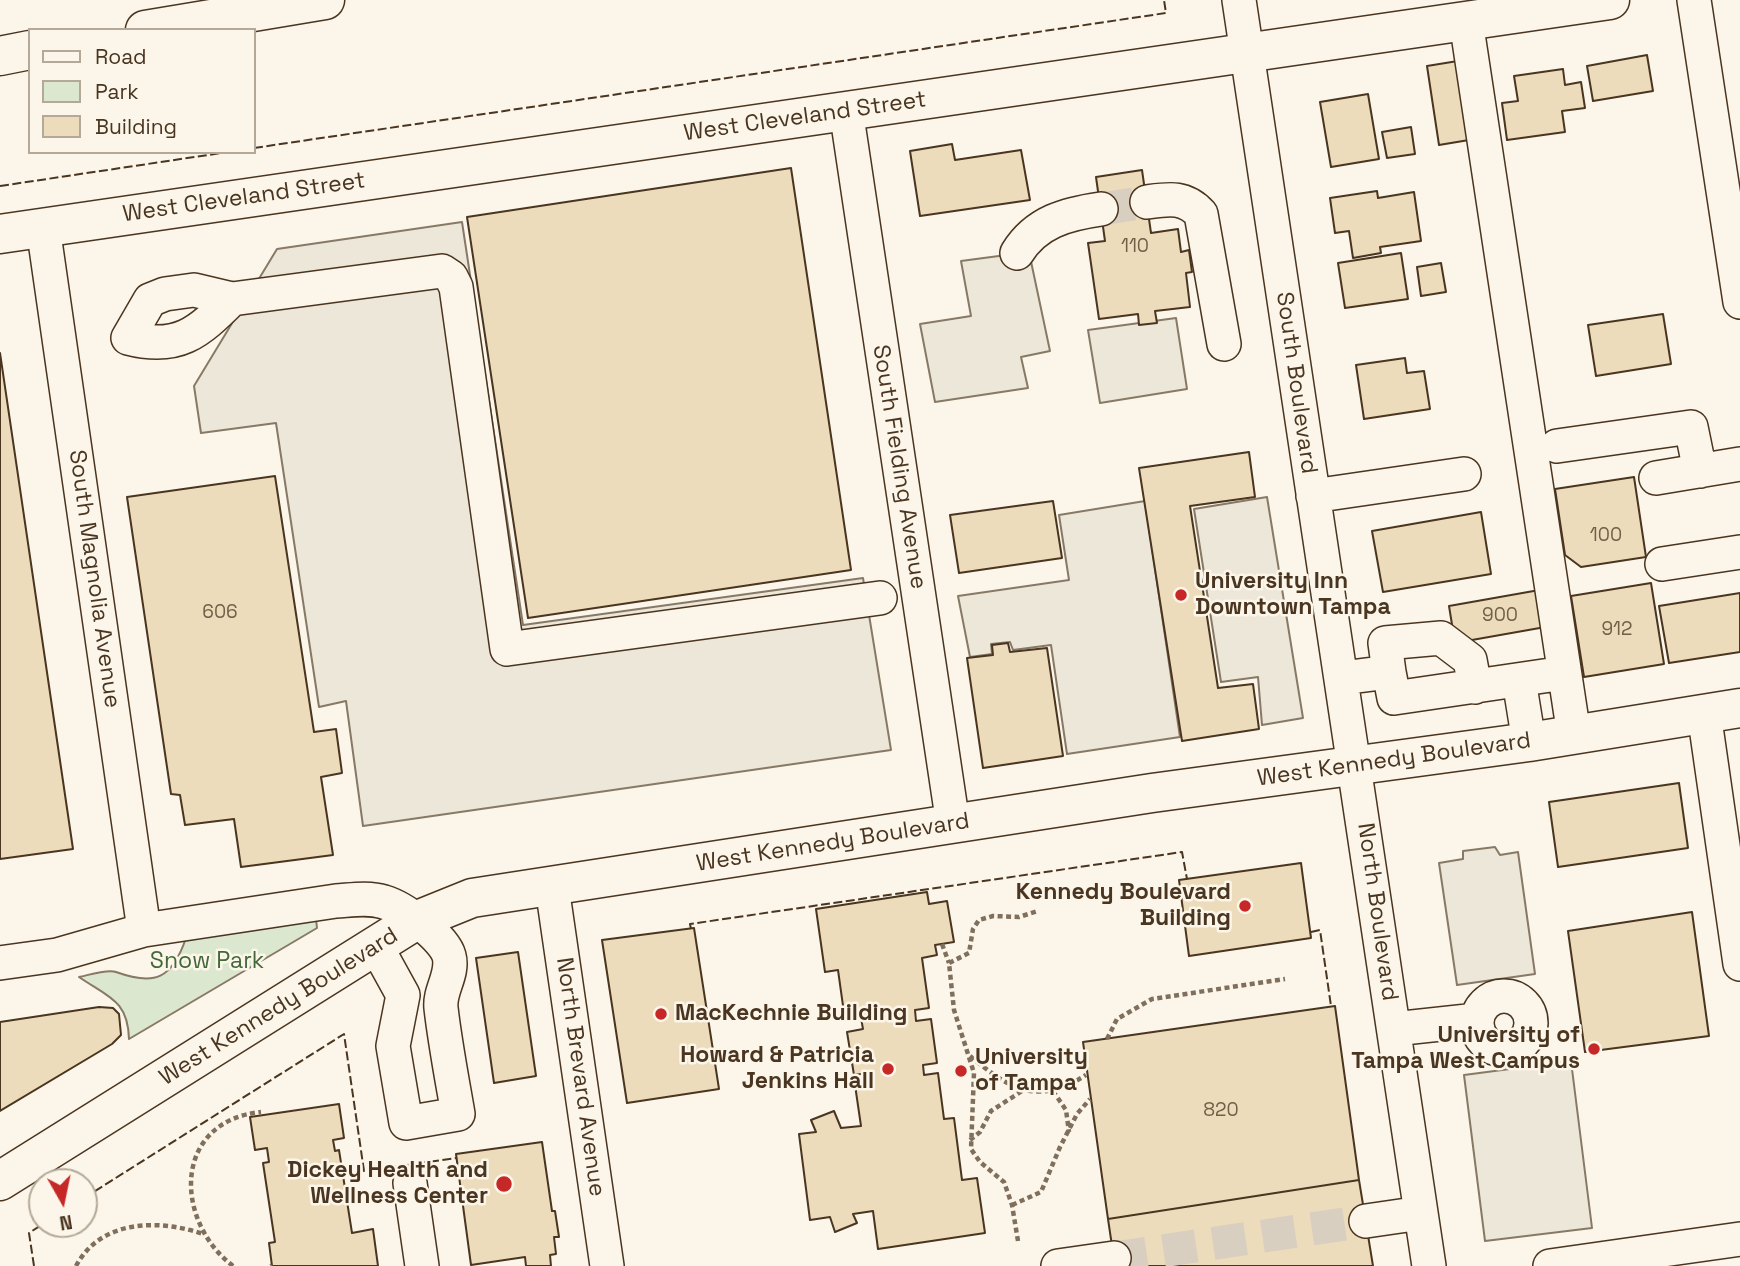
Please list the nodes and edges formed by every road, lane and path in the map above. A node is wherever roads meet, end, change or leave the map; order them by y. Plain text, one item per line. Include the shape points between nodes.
1 (325, 0) edge
2 (1239, 0) edge
3 (1609, 0) edge
4 (1694, 0) edge
5 (1466, 21) junction
6 (157, 28) edge
7 (28, 50) edge
8 (1247, 53) junction
9 (0, 56) edge
10 (846, 110) junction
11 (1729, 160) edge
12 (1147, 202) tunnel mouth
13 (1101, 209) tunnel mouth
14 (43, 227) junction
15 (0, 233) edge
16 (1017, 253) dead end
17 (232, 299) dead end
18 (1740, 302) edge
19 (1224, 344) dead end
20 (1557, 446) dead end
21 (1740, 464) edge
22 (1700, 471) junction
23 (1464, 474) dead end
24 (1656, 478) dead end
25 (1313, 496) junction
26 (1740, 552) edge
27 (1662, 564) dead end
28 (880, 598) dead end
29 (1389, 672) junction
30 (1564, 673) junction
31 (1342, 678) junction
32 (1519, 680) junction
33 (1475, 687) junction
34 (1722, 710) edge
35 (1574, 735) junction
36 (1529, 742) junction
37 (1355, 766) junction
38 (953, 824) junction
39 (552, 887) junction
40 (1736, 906) edge
41 (1038, 911) dead end
42 (415, 921) junction
43 (144, 930) junction
44 (942, 944) dead end
45 (376, 946) junction
46 (0, 963) edge
47 (949, 963) junction
48 (1740, 964) edge
49 (1285, 979) dead end
50 (1491, 1000) dead end
51 (1394, 1029) junction
52 (1107, 1039) dead end
53 (970, 1056) junction
54 (1086, 1074) dead end
55 (1023, 1090) junction
56 (1053, 1091) junction
57 (1090, 1100) dead end
58 (261, 1112) dead end
59 (1069, 1133) junction
60 (970, 1140) junction
61 (0, 1181) edge
62 (410, 1182) dead end
63 (1012, 1205) junction
64 (1421, 1213) junction
65 (1366, 1221) tunnel mouth
66 (204, 1234) junction
67 (1740, 1239) edge
68 (1018, 1241) dead end
69 (1114, 1258) tunnel mouth
70 (76, 1266) edge
71 (233, 1266) edge
72 (422, 1266) edge
73 (607, 1266) edge
74 (1058, 1266) edge
75 (1429, 1266) edge
76 (1550, 1266) edge

1 - 6 main road
2 - 8 street, South Boulevard
3 - 5 main road, West Cleveland Street
4 - 11 street
5 - 8 main road, West Cleveland Street
5 - 30 street
7 - 9 main road
8 - 10 main road, West Cleveland Street
8 - 25 street, South Boulevard
10 - 14 main road, West Cleveland Street
10 - 38 street, South Fielding Avenue
11 - 18 street
12 - 19 street via 1184,200 1201,214
13 - 16 street via 1046,223
14 - 15 main road, West Cleveland Street
14 - 43 street, South Magnolia Avenue
17 - 28 street via 430,272 442,271 451,277 507,649
20 - 22 street via 1691,427
21 - 22 street
22 - 24 street
23 - 25 street
25 - 31 street, South Boulevard
26 - 27 street
29 - 31 street
29 - 33 street via 1394,698
29 - 33 street via 1385,643 1441,638 1470,660
30 - 32 street
30 - 35 street
31 - 37 street, South Boulevard
32 - 33 street
32 - 36 street
34 - 35 main road, West Kennedy Boulevard
34 - 40 street
35 - 36 main road, West Kennedy Boulevard
36 - 37 main road, West Kennedy Boulevard
37 - 38 main road, West Kennedy Boulevard
37 - 51 street, North Boulevard
38 - 39 main road, West Kennedy Boulevard
39 - 42 main road, West Kennedy Boulevard via 472,898
39 - 73 street, North Brevard Avenue
40 - 48 street
41 - 47 path via 979,920 969,953
42 - 43 street via 386,902 363,899
42 - 45 main road, West Kennedy Boulevard
42 - 45 street via 436,936 450,957 440,1006 458,1114 406,1123 393,1046 403,995
43 - 46 street via 57,955
44 - 47 path
45 - 61 main road, West Kennedy Boulevard
47 - 53 path via 954,1010
49 - 52 path via 1152,999 1117,1019
50 - 51 street
51 - 64 street, North Boulevard
53 - 55 path
53 - 60 path via 975,1092
54 - 56 path
55 - 56 path
55 - 60 path via 991,1111
56 - 59 path via 1066,1110
57 - 59 path
58 - 66 path via 220,1126 199,1149 189,1184
59 - 63 path via 1041,1192
60 - 63 path via 975,1156 1003,1182
62 - 72 street
63 - 68 path
64 - 65 street
64 - 75 street, North Boulevard
66 - 70 path via 173,1225 136,1225 101,1238
66 - 71 path
67 - 76 street
69 - 74 street

